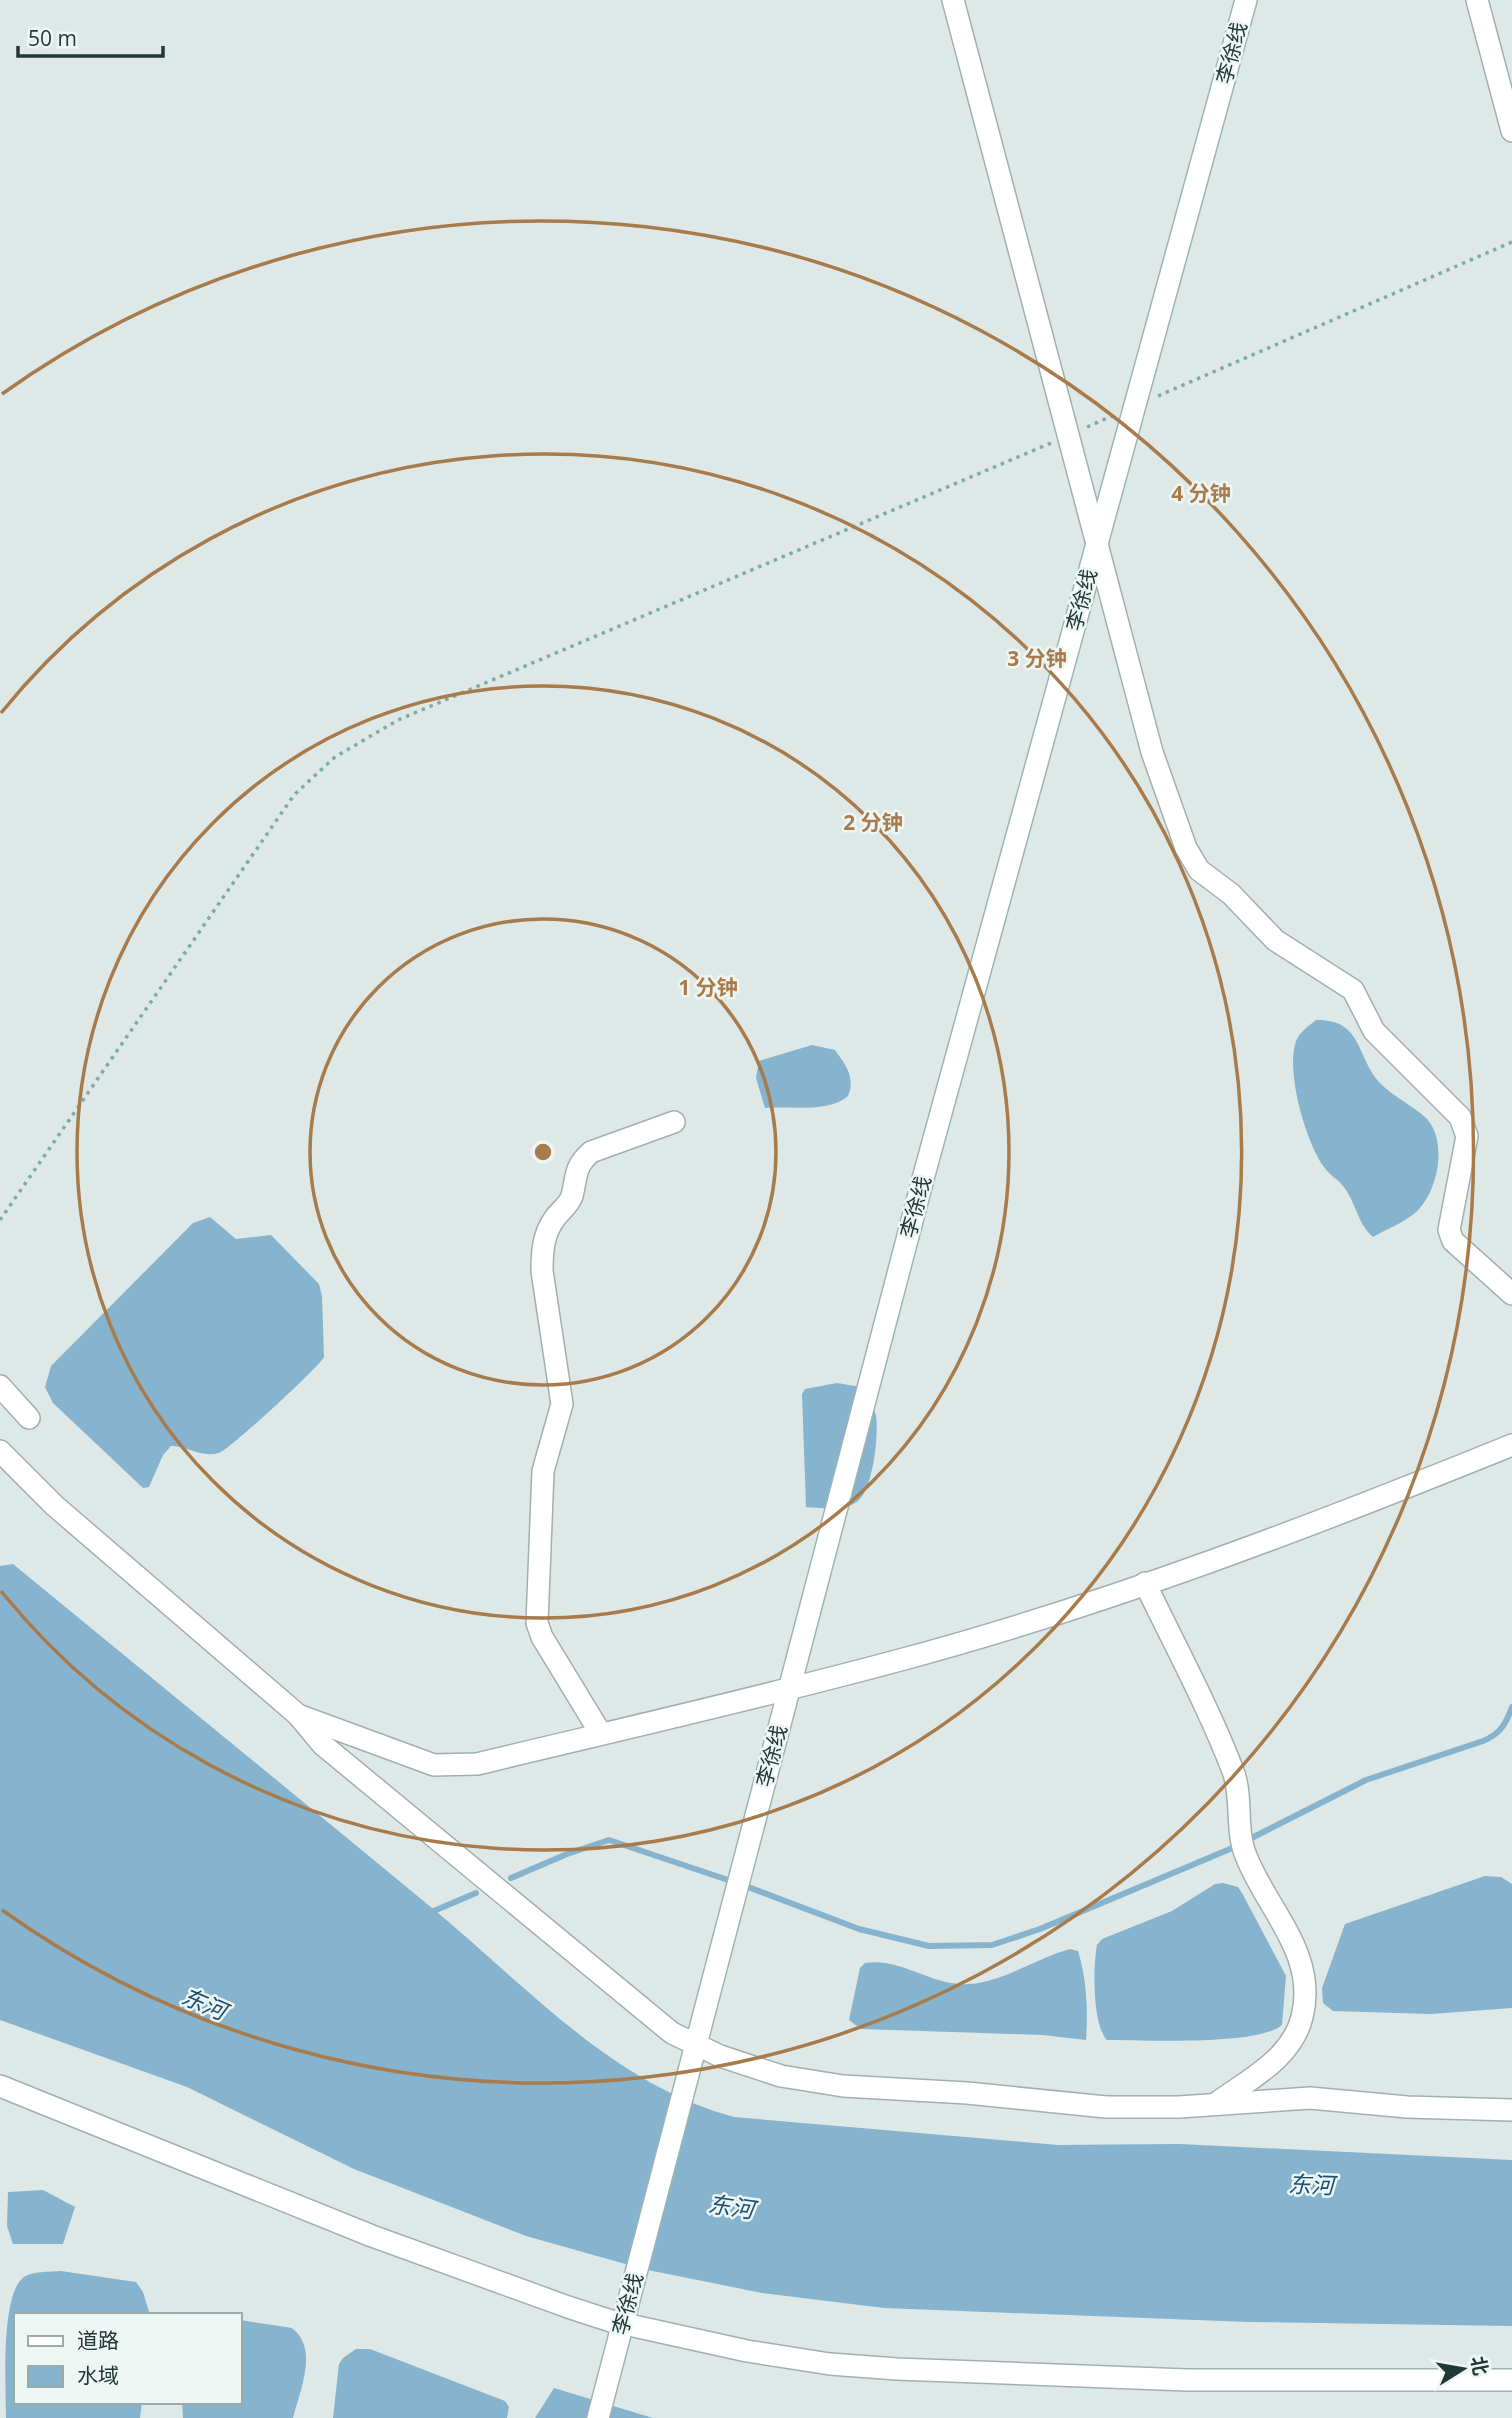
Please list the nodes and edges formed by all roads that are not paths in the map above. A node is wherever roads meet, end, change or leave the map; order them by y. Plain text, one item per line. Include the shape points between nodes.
1 (953, 0) edge
2 (1246, 0) edge
3 (1477, 0) edge
4 (1512, 131) edge
5 (674, 1122) dead end
6 (1512, 1294) edge
7 (0, 1386) edge
8 (29, 1418) dead end
9 (1512, 1445) edge
10 (0, 1451) edge
11 (1145, 1583) junction
12 (298, 1715) junction
13 (601, 1734) junction
14 (0, 2086) edge
15 (1217, 2104) junction
16 (1512, 2110) edge
17 (1512, 2380) edge
18 (598, 2418) edge

1 - 6 street via 1152,752 1191,859 1275,940 1353,990 1374,1031 1460,1117 1467,1136 1449,1230 1453,1241
2 - 18 street, 李徐线 via 924,1175
3 - 4 street
5 - 13 street via 591,1152 581,1161 570,1200 554,1219 542,1250 562,1404 543,1471 537,1623 541,1637
7 - 8 street
9 - 11 street via 1346,1512
10 - 12 street via 55,1506
11 - 13 street via 902,1660
11 - 15 street via 1234,1774 1245,1854 1303,1964 1306,1989 1299,2028 1286,2050
12 - 13 street via 434,1765 477,1764
12 - 15 street via 323,1745 672,2033 720,2056 781,2076 843,2086 1106,2107
14 - 17 street via 516,2289 611,2321 747,2351 897,2369 1187,2380
15 - 16 street via 1310,2098

